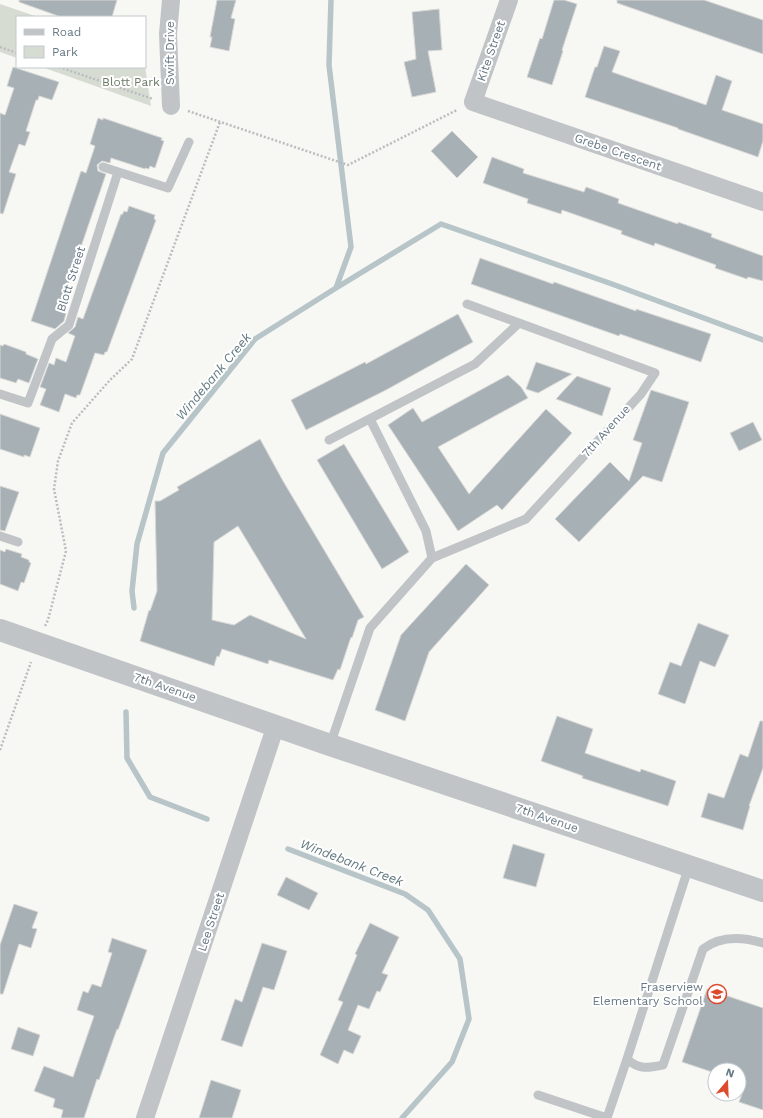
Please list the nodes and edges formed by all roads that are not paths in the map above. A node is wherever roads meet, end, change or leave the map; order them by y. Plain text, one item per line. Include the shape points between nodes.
1 (171, 0) edge
2 (509, 0) edge
3 (474, 102) joint
4 (171, 106) road end
5 (189, 142) dead end
6 (102, 168) dead end
7 (118, 172) junction
8 (763, 202) edge
9 (467, 304) dead end
10 (519, 323) junction
11 (0, 394) edge
12 (370, 419) junction
13 (329, 440) dead end
14 (0, 536) edge
15 (18, 542) dead end
16 (432, 558) junction
17 (0, 630) edge
18 (276, 725) junction
19 (330, 745) junction
20 (689, 866) junction
21 (763, 890) edge
22 (763, 944) edge
23 (627, 1059) junction
24 (538, 1095) dead end
25 (145, 1118) edge

1 - 4 street, Swift Drive via 168,34
2 - 3 street, Kite Street
3 - 8 street, Grebe Crescent
5 - 7 lane via 168,188
6 - 7 lane
7 - 11 lane, Blott Street via 69,325 52,339 28,403
9 - 10 lane, 7th Avenue
10 - 12 lane via 475,364
10 - 16 lane, 7th Avenue via 655,373 640,394 526,519
12 - 13 lane
12 - 16 lane via 426,531
14 - 15 lane
16 - 19 lane, 7th Avenue via 370,628
17 - 18 street, 7th Avenue
18 - 19 street, 7th Avenue
18 - 25 street, Lee Street
19 - 20 street, 7th Avenue
20 - 21 street, 7th Avenue
20 - 23 lane
22 - 23 lane via 735,938 710,943 703,949 663,1065 647,1068 633,1065
23 - 24 lane via 607,1118

